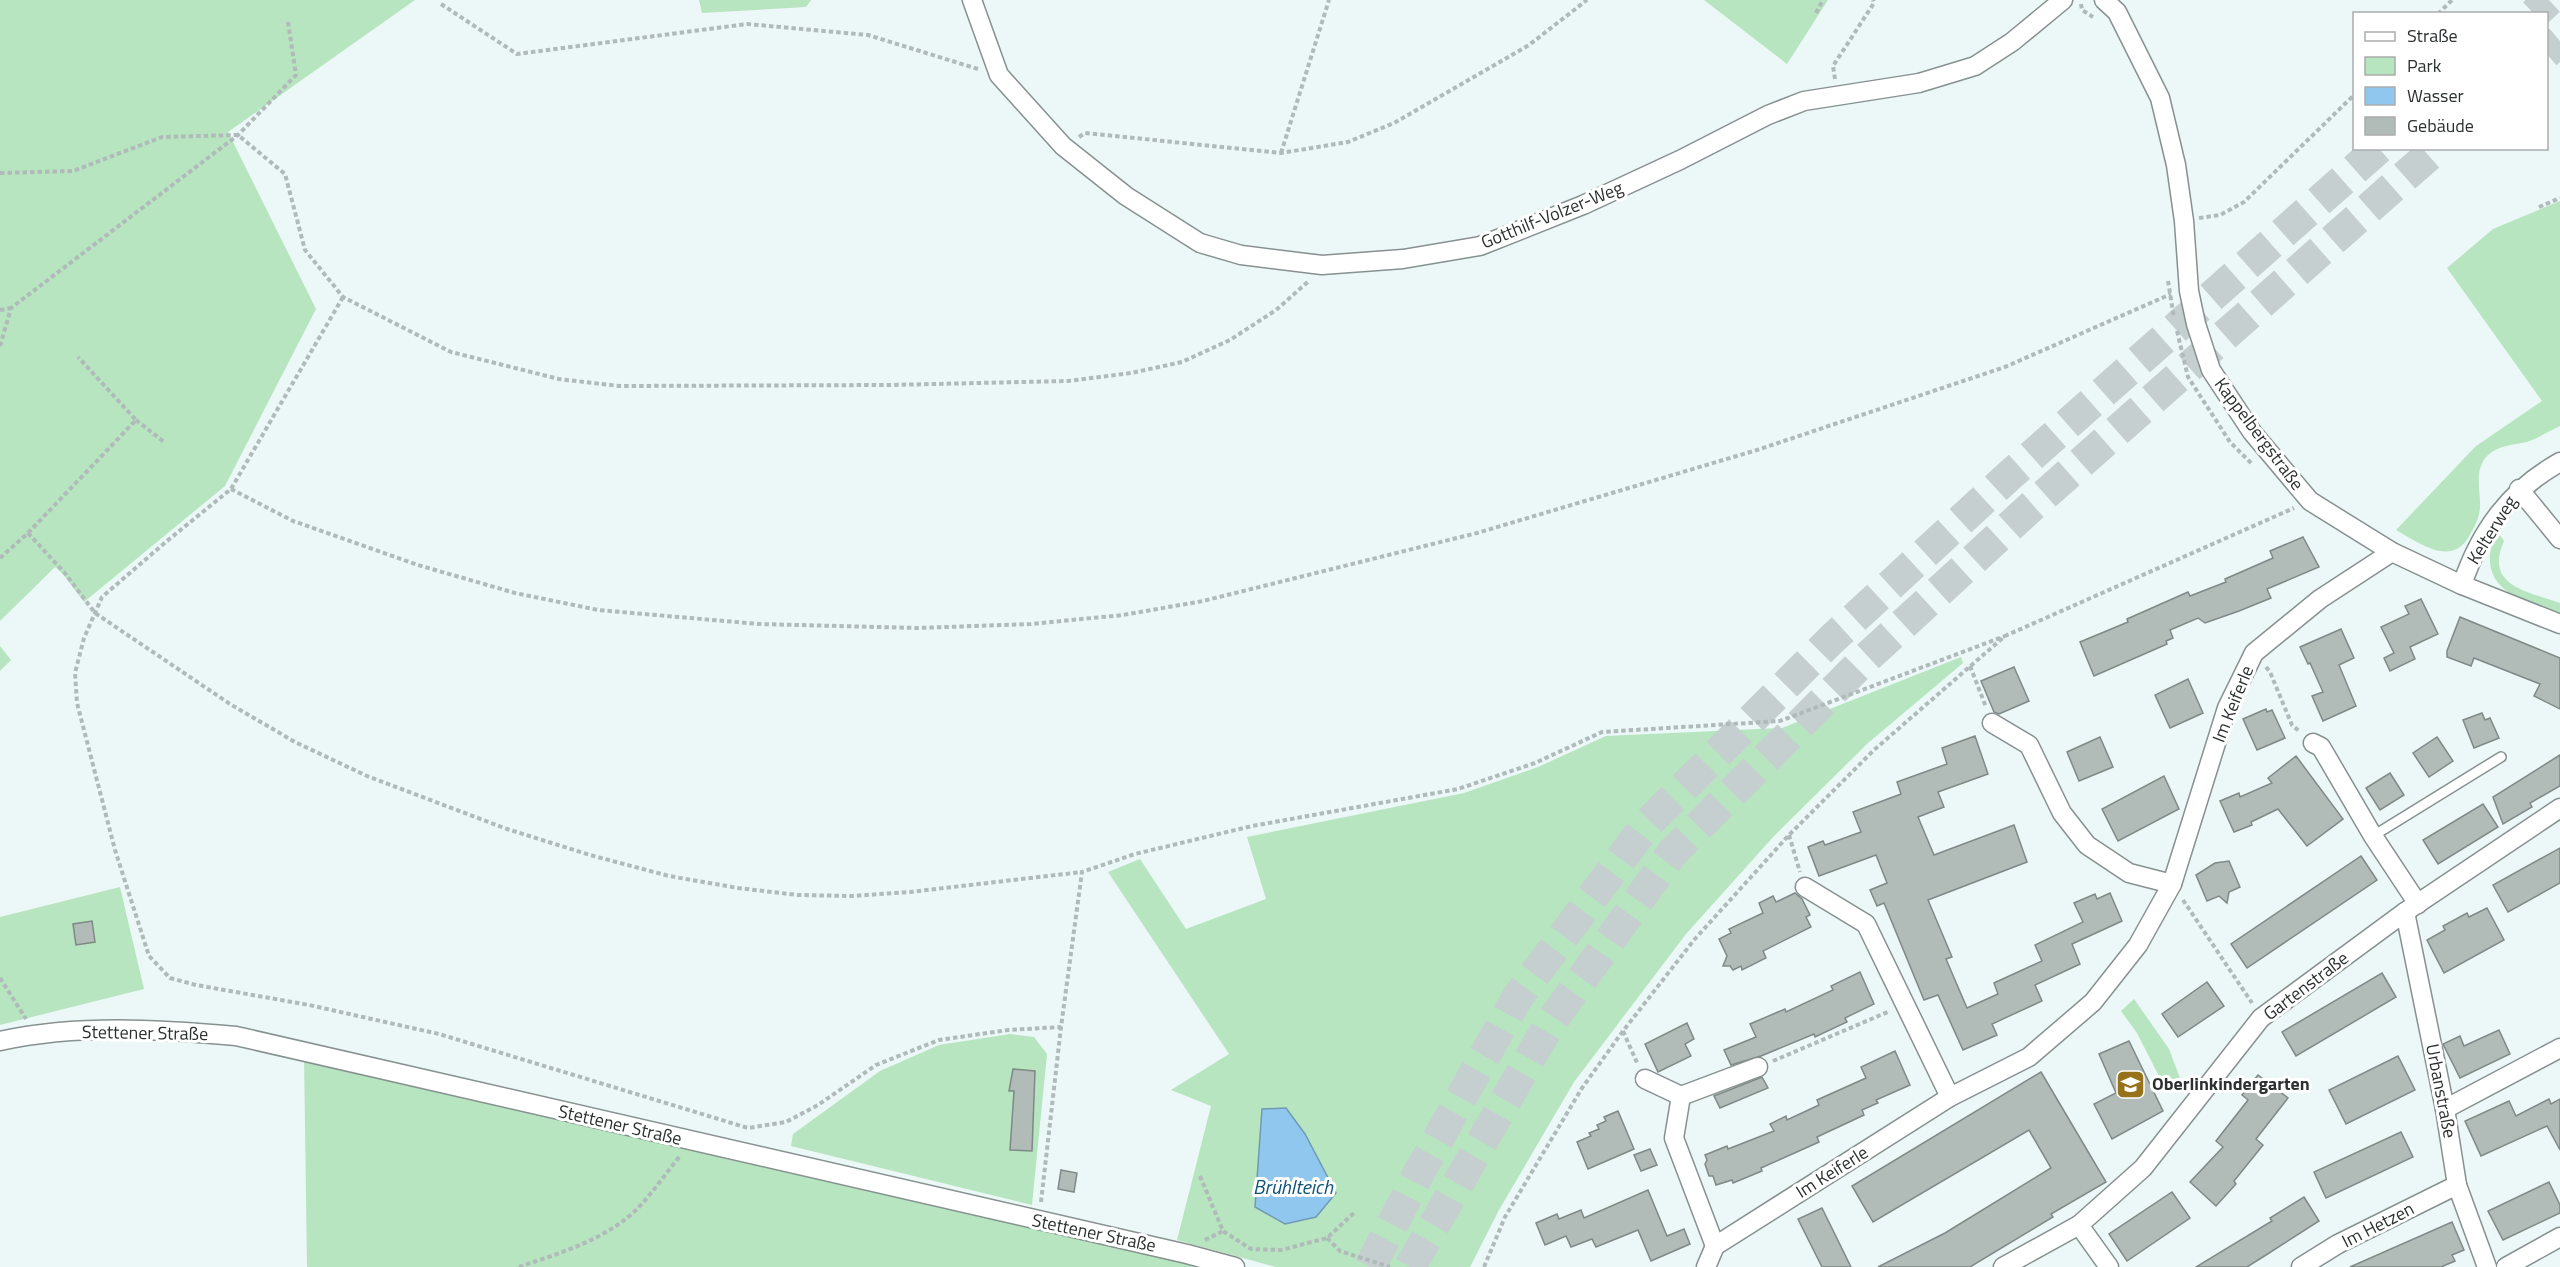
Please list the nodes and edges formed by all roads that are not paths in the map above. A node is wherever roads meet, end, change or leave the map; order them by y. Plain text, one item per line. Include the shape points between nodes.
1 (972, 0) edge
2 (2063, 0) edge
3 (2104, 0) edge
4 (2560, 462) edge
5 (2519, 489) junction
6 (2560, 539) edge
7 (2392, 552) junction
8 (2462, 585) junction
9 (2560, 624) edge
10 (1992, 723) dead end
11 (2313, 743) road end
12 (2501, 757) dead end
13 (2560, 808) edge
14 (2373, 836) junction
15 (2172, 884) junction
16 (1804, 887) road end
17 (2412, 908) junction
18 (0, 1041) edge
19 (2560, 1048) edge
20 (1758, 1067) road end
21 (1645, 1079) road end
22 (1681, 1096) junction
23 (1950, 1097) junction
24 (2445, 1109) junction
25 (2457, 1185) junction
26 (2079, 1225) junction
27 (2560, 1237) edge
28 (1715, 1246) junction
29 (1235, 1267) edge
30 (1706, 1267) edge
31 (2003, 1267) edge
32 (2109, 1267) edge
33 (2301, 1267) edge
34 (2487, 1267) edge
35 (2506, 1267) edge

1 - 2 street, Gotthilf-Volzer-Weg via 999,75 1063,146 1126,196 1200,243 1241,255 1322,265 1402,259 1480,246 1583,205 1804,101 1919,83 1975,66 2013,42
3 - 7 street, Kappelbergstraße via 2117,12 2160,98 2176,165 2189,291 2211,370 2252,432 2310,501
4 - 5 street, Kelterweg
5 - 6 street
5 - 8 street, Kelterweg via 2471,558
7 - 8 street, Kappelbergstraße
7 - 15 street, Im Keiferle via 2320,599 2254,653 2228,708
8 - 9 street, Kappelbergstraße
10 - 15 street via 2029,745 2062,813 2087,845 2129,873
11 - 14 street, Urbanstraße via 2321,747
12 - 14 lane
13 - 17 street, Gartenstraße
14 - 17 street, Urbanstraße
15 - 23 street, Im Keiferle via 2138,945 2093,1002 2029,1057
16 - 23 street via 1866,924
17 - 24 street, Urbanstraße
17 - 26 street, Gartenstraße via 2261,1018 2143,1168
18 - 29 street, Stettener Straße via 33,1033 165,1029 236,1036
19 - 24 street
20 - 22 street
21 - 22 street
22 - 28 street via 1674,1138
23 - 28 street, Im Keiferle
24 - 25 street, Urbanstraße
25 - 33 street, Im Hetzen
25 - 34 street, Urbanstraße
26 - 31 street, Gartenstraße
26 - 32 street
27 - 35 street
28 - 30 street

